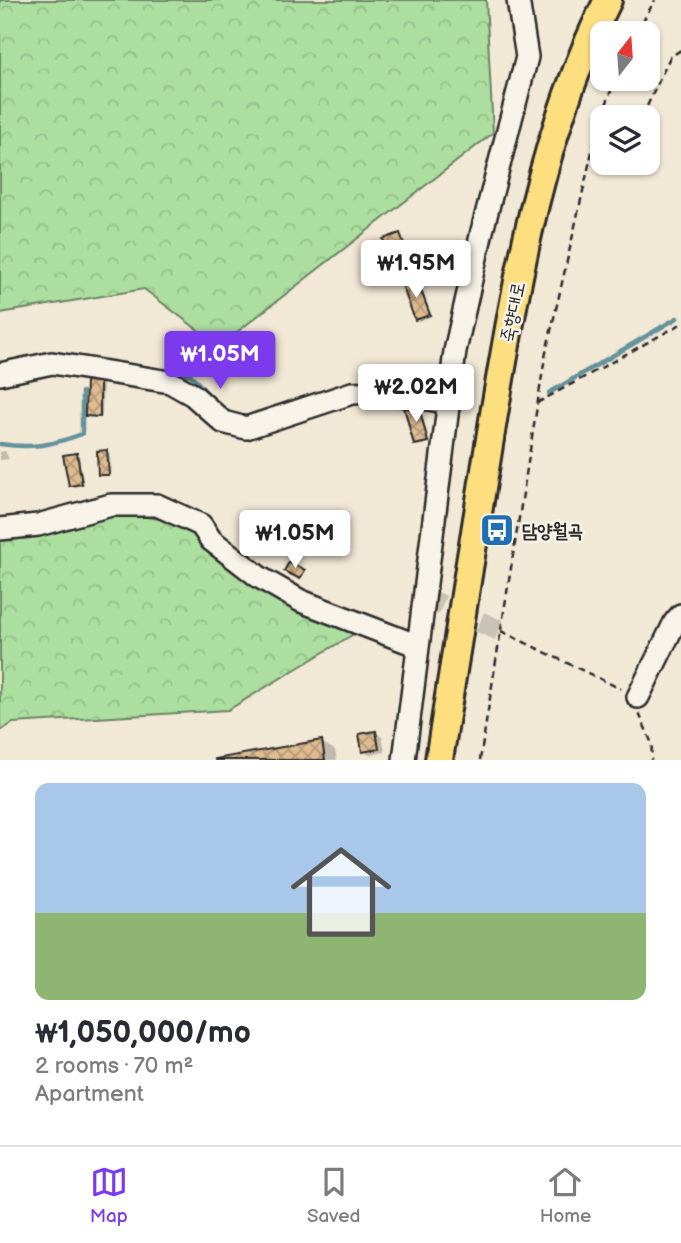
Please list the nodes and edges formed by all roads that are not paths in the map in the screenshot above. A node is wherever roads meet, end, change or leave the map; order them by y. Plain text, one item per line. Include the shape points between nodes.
1 (518, 0) edge
2 (605, 6) edge
3 (0, 374) edge
4 (448, 402) junction
5 (0, 529) edge
6 (681, 615) edge
7 (418, 646) junction
8 (638, 697) road end
9 (404, 760) edge
10 (439, 760) edge

1 - 4 street via 527,57 454,351
2 - 10 main road, 죽향대로 via 561,113 529,229 503,358
3 - 4 street via 51,363 170,382 223,422 246,428 352,393
4 - 7 street
5 - 7 street via 38,525 111,505 157,505 201,525 211,540 259,577 301,601
6 - 8 street
7 - 9 street

